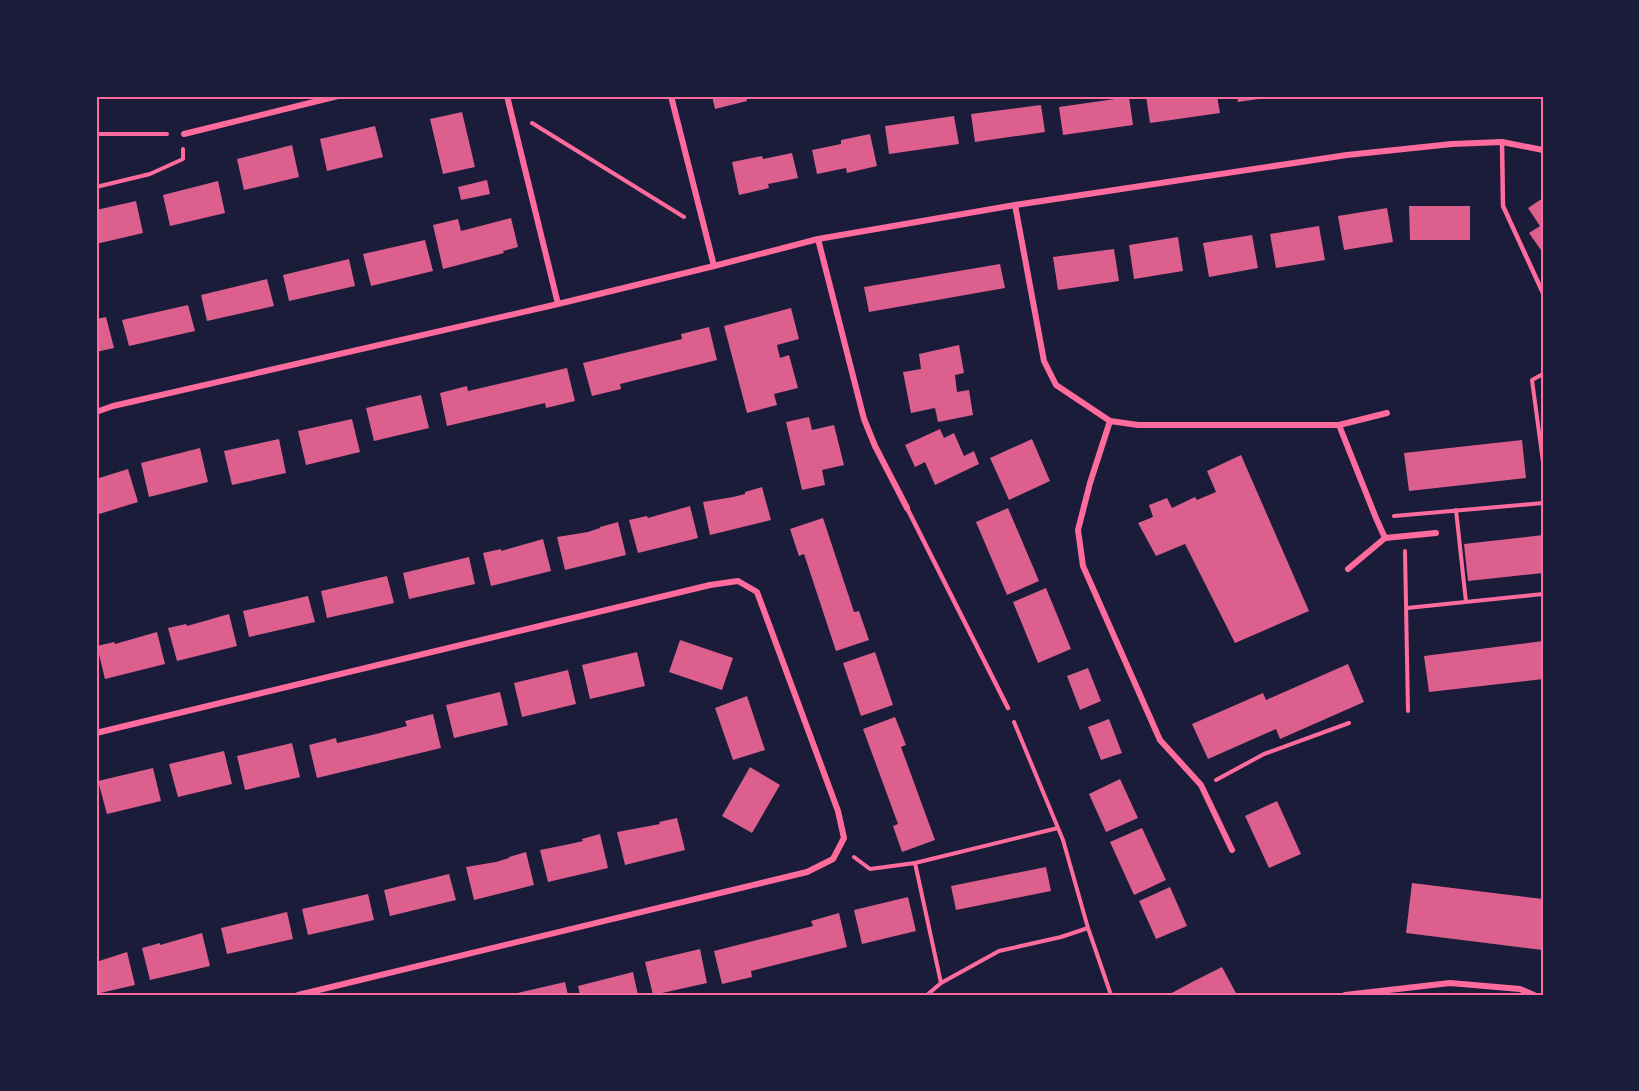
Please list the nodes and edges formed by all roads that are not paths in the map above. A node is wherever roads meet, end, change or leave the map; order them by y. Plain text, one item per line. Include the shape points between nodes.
1 (338, 96) edge
2 (507, 96) edge
3 (670, 96) edge
4 (184, 134) road end
5 (1502, 142) junction
6 (1543, 150) edge
7 (1016, 205) junction
8 (818, 239) junction
9 (714, 266) junction
10 (1543, 293) edge
11 (558, 304) junction
12 (96, 412) edge
13 (1387, 413) dead end
14 (1110, 421) junction
15 (1339, 425) junction
16 (907, 508) joint
17 (1436, 532) dead end
18 (1385, 538) junction
19 (1348, 569) dead end
20 (1008, 708) road end
21 (96, 733) edge
22 (1232, 850) dead end
23 (298, 995) edge
24 (1345, 995) edge
25 (1534, 995) edge

1 - 4 street
2 - 11 street
3 - 9 street
5 - 6 street
5 - 7 street via 1347,155
5 - 10 lane via 1503,206
7 - 8 street
7 - 14 street via 1044,361 1056,385
8 - 9 street
8 - 16 street via 864,419
9 - 11 street
11 - 12 street
13 - 15 street
14 - 15 street via 1138,425
14 - 22 street via 1077,530 1083,566 1160,740 1202,787
15 - 18 street
16 - 20 lane
17 - 18 street
18 - 19 street
21 - 23 street via 710,585 738,581 758,592 838,811 844,838 833,859 807,872
24 - 25 street via 1450,983 1520,989

